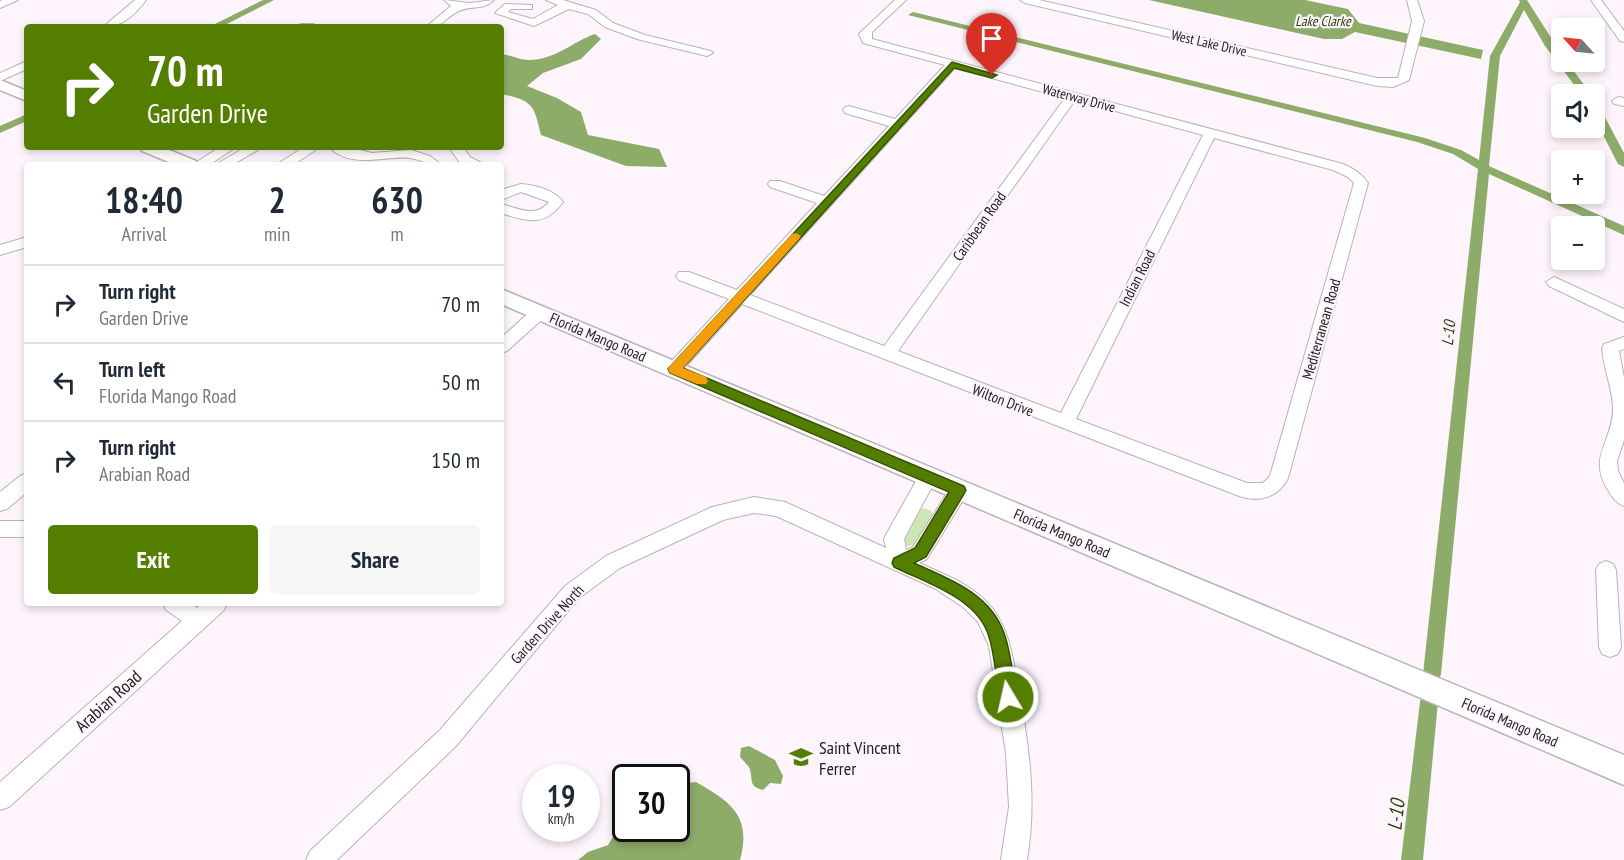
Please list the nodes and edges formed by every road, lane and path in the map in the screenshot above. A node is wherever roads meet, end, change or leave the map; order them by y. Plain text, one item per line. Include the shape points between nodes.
1 (14, 0) edge
2 (141, 0) edge
3 (489, 0) edge
4 (540, 0) edge
5 (551, 0) edge
6 (901, 0) edge
7 (1025, 0) edge
8 (1412, 0) edge
9 (1599, 1) edge
10 (454, 3) edge
11 (0, 5) edge
12 (567, 5) junction
13 (113, 24) edge
14 (435, 24) edge
15 (1624, 39) edge
16 (707, 53) dead end
17 (952, 65) junction
18 (24, 66) edge
19 (0, 77) edge
20 (0, 85) edge
21 (24, 95) edge
22 (1072, 96) junction
23 (849, 110) dead end
24 (898, 124) junction
25 (1210, 133) junction
26 (155, 150) edge
27 (224, 150) edge
28 (250, 150) edge
29 (307, 150) edge
30 (344, 150) edge
31 (358, 150) edge
32 (459, 150) edge
33 (352, 153) junction
34 (391, 156) edge
35 (183, 162) edge
36 (204, 162) edge
37 (228, 162) edge
38 (288, 162) edge
39 (430, 162) edge
40 (470, 162) edge
41 (1346, 170) joint
42 (775, 184) dead end
43 (827, 202) junction
44 (24, 235) edge
45 (0, 241) edge
46 (24, 243) edge
47 (0, 250) edge
48 (684, 276) dead end
49 (1554, 282) dead end
50 (504, 297) edge
51 (740, 297) junction
52 (540, 312) junction
53 (1624, 316) edge
54 (1624, 343) edge
55 (504, 344) edge
56 (887, 355) junction
57 (674, 369) junction
58 (1065, 423) junction
59 (928, 477) junction
60 (24, 483) edge
61 (958, 490) junction
62 (1268, 490) joint
63 (1624, 498) edge
64 (0, 503) edge
65 (0, 529) edge
66 (24, 530) edge
67 (899, 563) junction
68 (1606, 570) dead end
69 (177, 606) edge
70 (214, 606) edge
71 (1616, 615) edge
72 (198, 620) junction
73 (1610, 647) dead end
74 (1624, 770) edge
75 (0, 798) edge
76 (319, 860) edge
77 (1014, 860) edge

1 - 11 street
2 - 13 street
3 - 10 street via 472,6
4 - 12 street via 500,13 527,22 540,21
5 - 12 street
6 - 17 street, Waterway Drive via 868,30 867,41
7 - 8 street, West Lake Drive via 1392,83 1403,80 1413,40 1418,18
9 - 15 street
10 - 14 street
12 - 16 street via 592,12 609,25 641,37
17 - 22 street, Waterway Drive
17 - 24 street
18 - 19 street
20 - 21 street
22 - 25 street, Waterway Drive
22 - 56 street, Caribbean Road
23 - 24 street
24 - 43 street
25 - 41 street, Waterway Drive
25 - 58 street, Indian Road
26 - 35 street
27 - 36 street
28 - 37 street
29 - 38 street
30 - 33 street
31 - 33 street
32 - 40 street
33 - 34 street
34 - 39 street via 414,153
41 - 62 street, Mediterranean Road via 1361,183 1279,477
42 - 43 street
43 - 51 street
44 - 45 street
46 - 47 street
48 - 51 street, Wilton Drive
49 - 53 street
50 - 52 street, Florida Mango Road
51 - 56 street, Wilton Drive
51 - 57 street
52 - 55 street
52 - 57 street, Florida Mango Road
54 - 63 street via 1610,348 1622,426 1607,461 1614,485
56 - 58 street, Wilton Drive
57 - 59 street, Florida Mango Road
58 - 62 street, Wilton Drive via 1246,491
59 - 61 street, Florida Mango Road
59 - 67 street via 894,539
60 - 64 street
61 - 67 street via 920,552
61 - 74 street, Florida Mango Road
65 - 66 street
67 - 76 street, Garden Drive North via 789,512 754,505 719,513 613,562 572,592 448,738
67 - 77 street, Garden Drive North via 963,594 983,611 997,634 1020,777 1022,810
68 - 71 street
69 - 72 street
70 - 72 street, Arabian Road
71 - 73 street
72 - 75 street, Arabian Road

